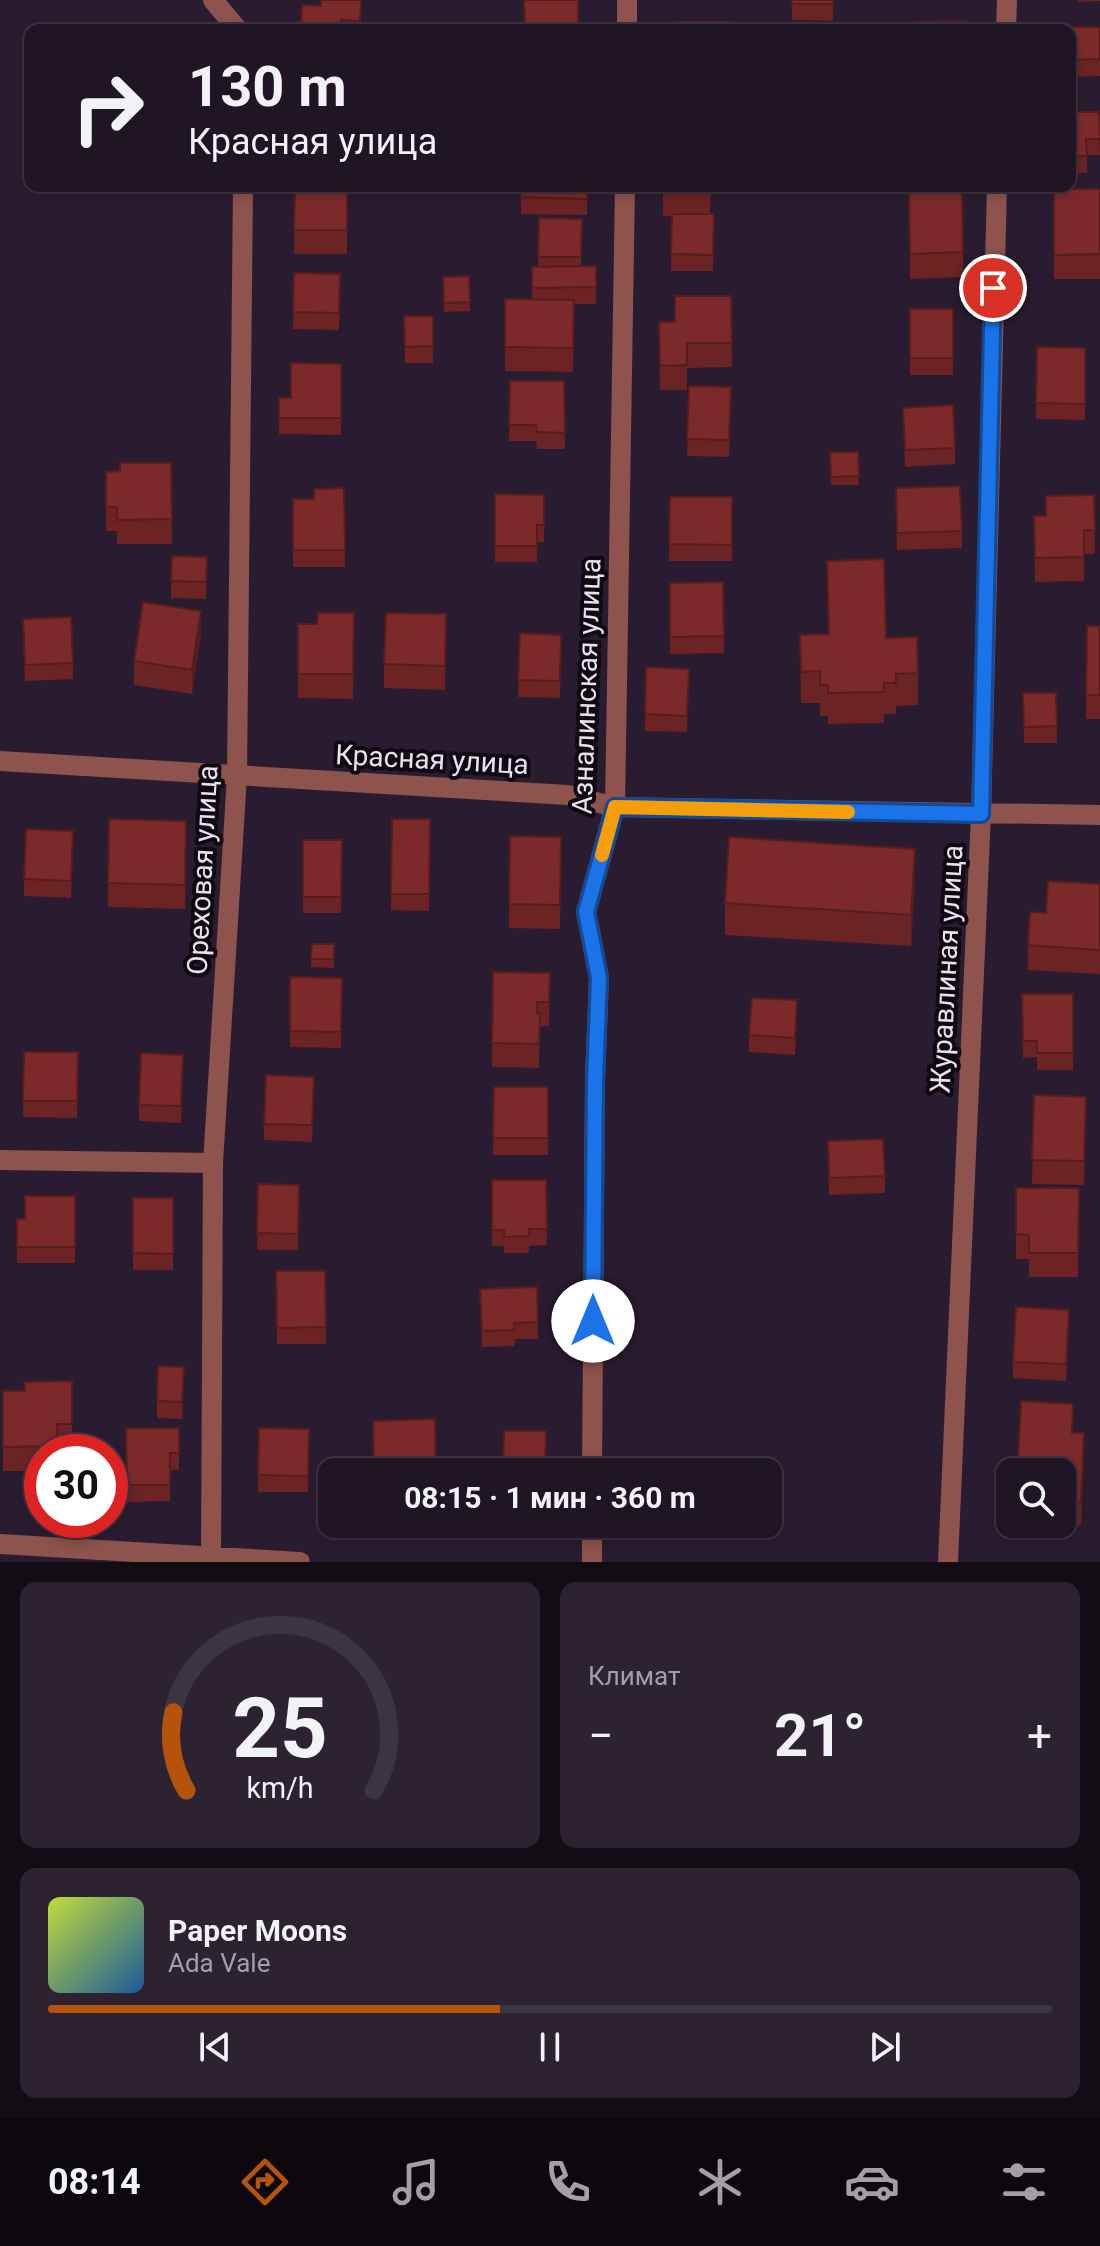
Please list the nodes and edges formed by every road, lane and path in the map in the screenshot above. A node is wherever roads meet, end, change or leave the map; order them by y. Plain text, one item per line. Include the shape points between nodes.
1 (213, 0) edge
2 (627, 0) edge
3 (1007, 0) edge
4 (233, 24) edge
5 (627, 24) edge
6 (1006, 24) edge
7 (243, 192) edge
8 (625, 192) edge
9 (997, 192) edge
10 (0, 761) edge
11 (237, 776) junction
12 (615, 807) junction
13 (981, 814) junction
14 (1100, 815) edge
15 (0, 1160) edge
16 (213, 1163) junction
17 (592, 1458) edge
18 (592, 1538) edge
19 (0, 1544) edge
20 (211, 1558) junction
21 (300, 1562) edge
22 (592, 1562) edge
23 (948, 1562) edge

1 - 4 street
2 - 5 street
3 - 6 street
7 - 11 street, Ореховая улица
8 - 12 street, Азналинская улица
9 - 13 street, Журавлиная улица
10 - 11 street, Красная улица
11 - 12 street, Красная улица via 568,795
11 - 16 street, Ореховая улица
12 - 13 street, Красная улица
12 - 17 street, Азналинская улица via 586,912 599,978
13 - 14 street, Красная улица
13 - 23 street, Журавлиная улица
15 - 16 street
16 - 20 street, Ореховая улица
18 - 22 street
19 - 20 street
20 - 21 street

